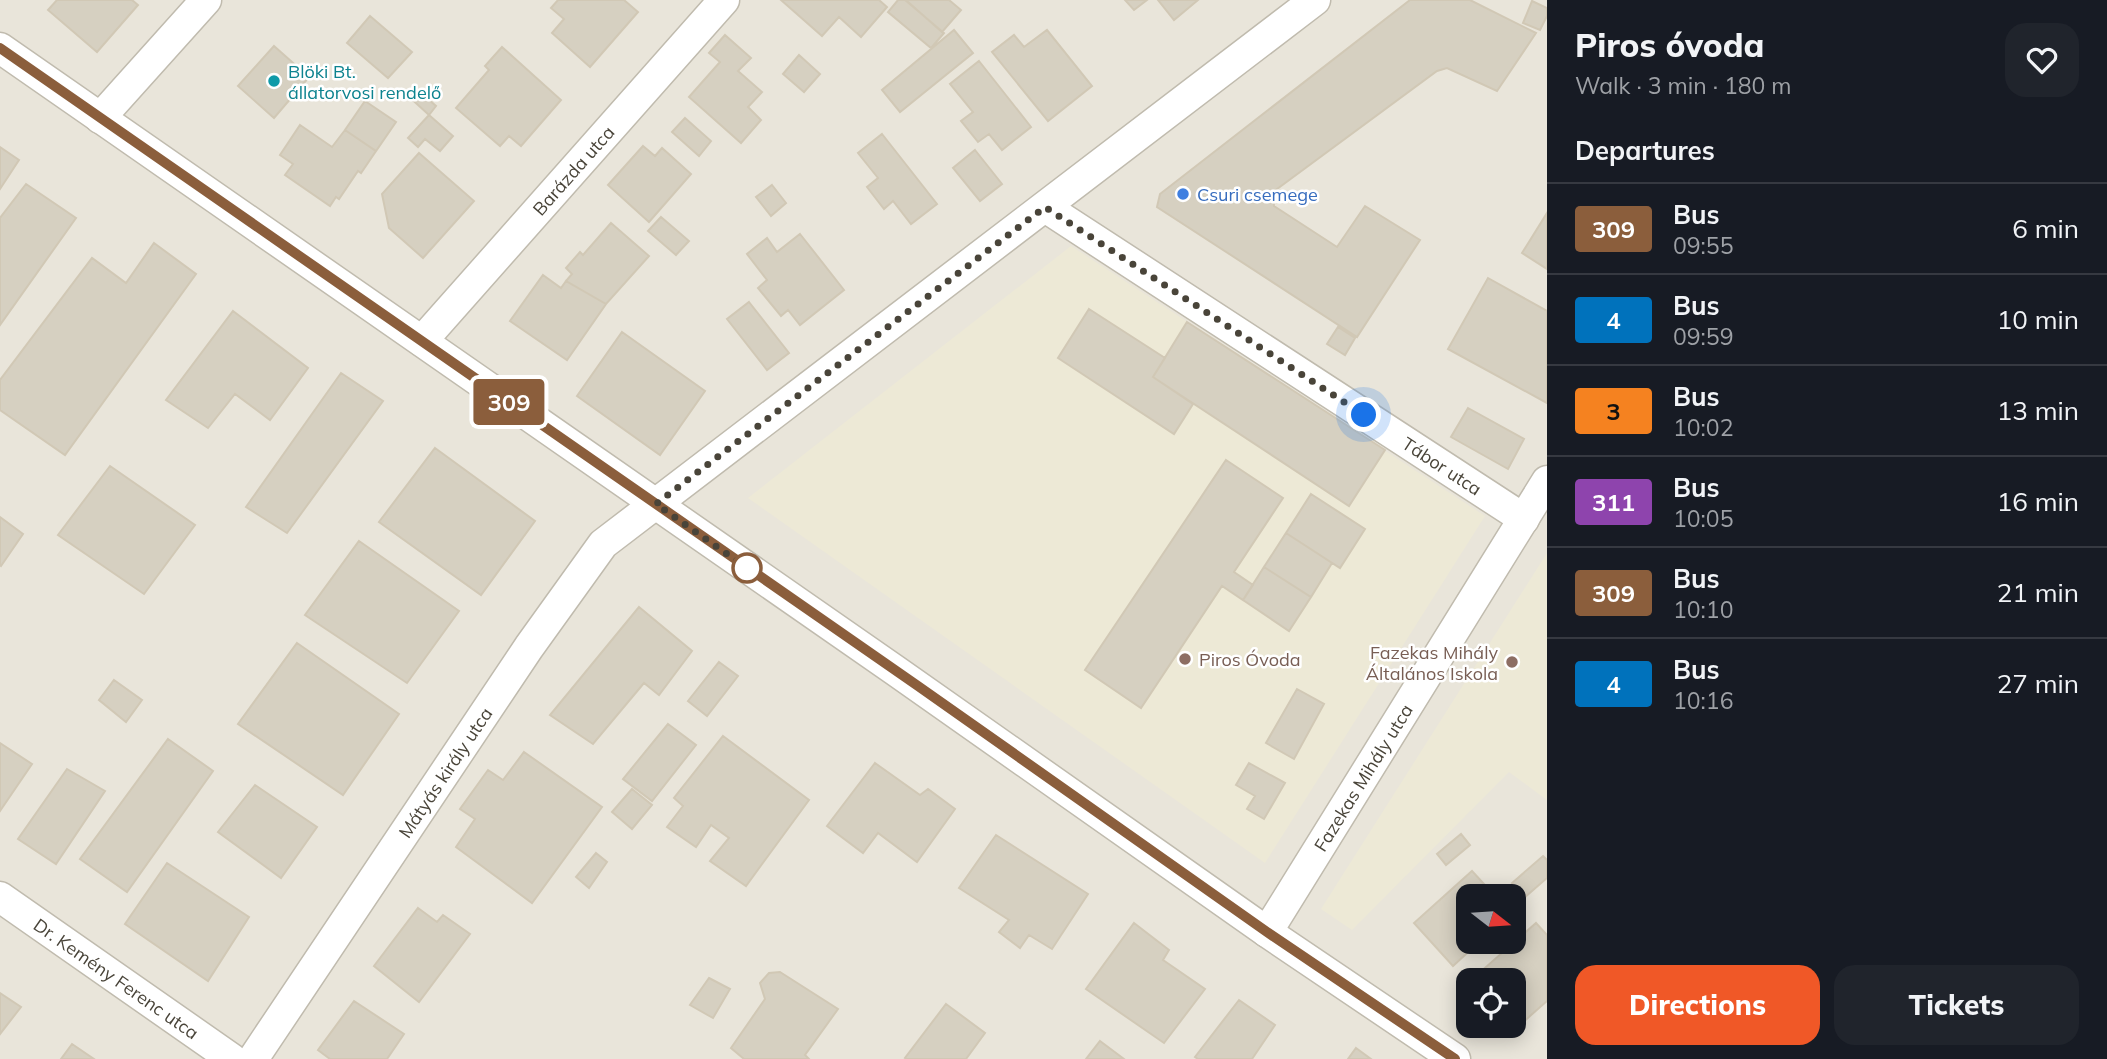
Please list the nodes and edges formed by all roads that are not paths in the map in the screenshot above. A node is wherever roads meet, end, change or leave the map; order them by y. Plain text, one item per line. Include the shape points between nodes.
1 (206, 0) edge
2 (724, 0) edge
3 (1315, 0) edge
4 (0, 48) edge
5 (100, 118) junction
6 (1045, 207) junction
7 (422, 341) junction
8 (1547, 481) edge
9 (656, 504) junction
10 (1524, 519) junction
11 (0, 897) edge
12 (1267, 932) junction
13 (232, 1059) edge
14 (253, 1059) edge
15 (1455, 1059) edge

1 - 5 street
2 - 7 street, Barázda utca
3 - 6 street
4 - 5 street
5 - 7 street
6 - 9 street
6 - 10 street, Tábor utca
7 - 9 street
8 - 10 street, Fazekas Mihály utca
9 - 12 street
9 - 14 street, Mátyás király utca via 603,544 528,647
10 - 12 street, Fazekas Mihály utca
11 - 13 street, Dr. Kemény Ferenc utca
12 - 15 street

